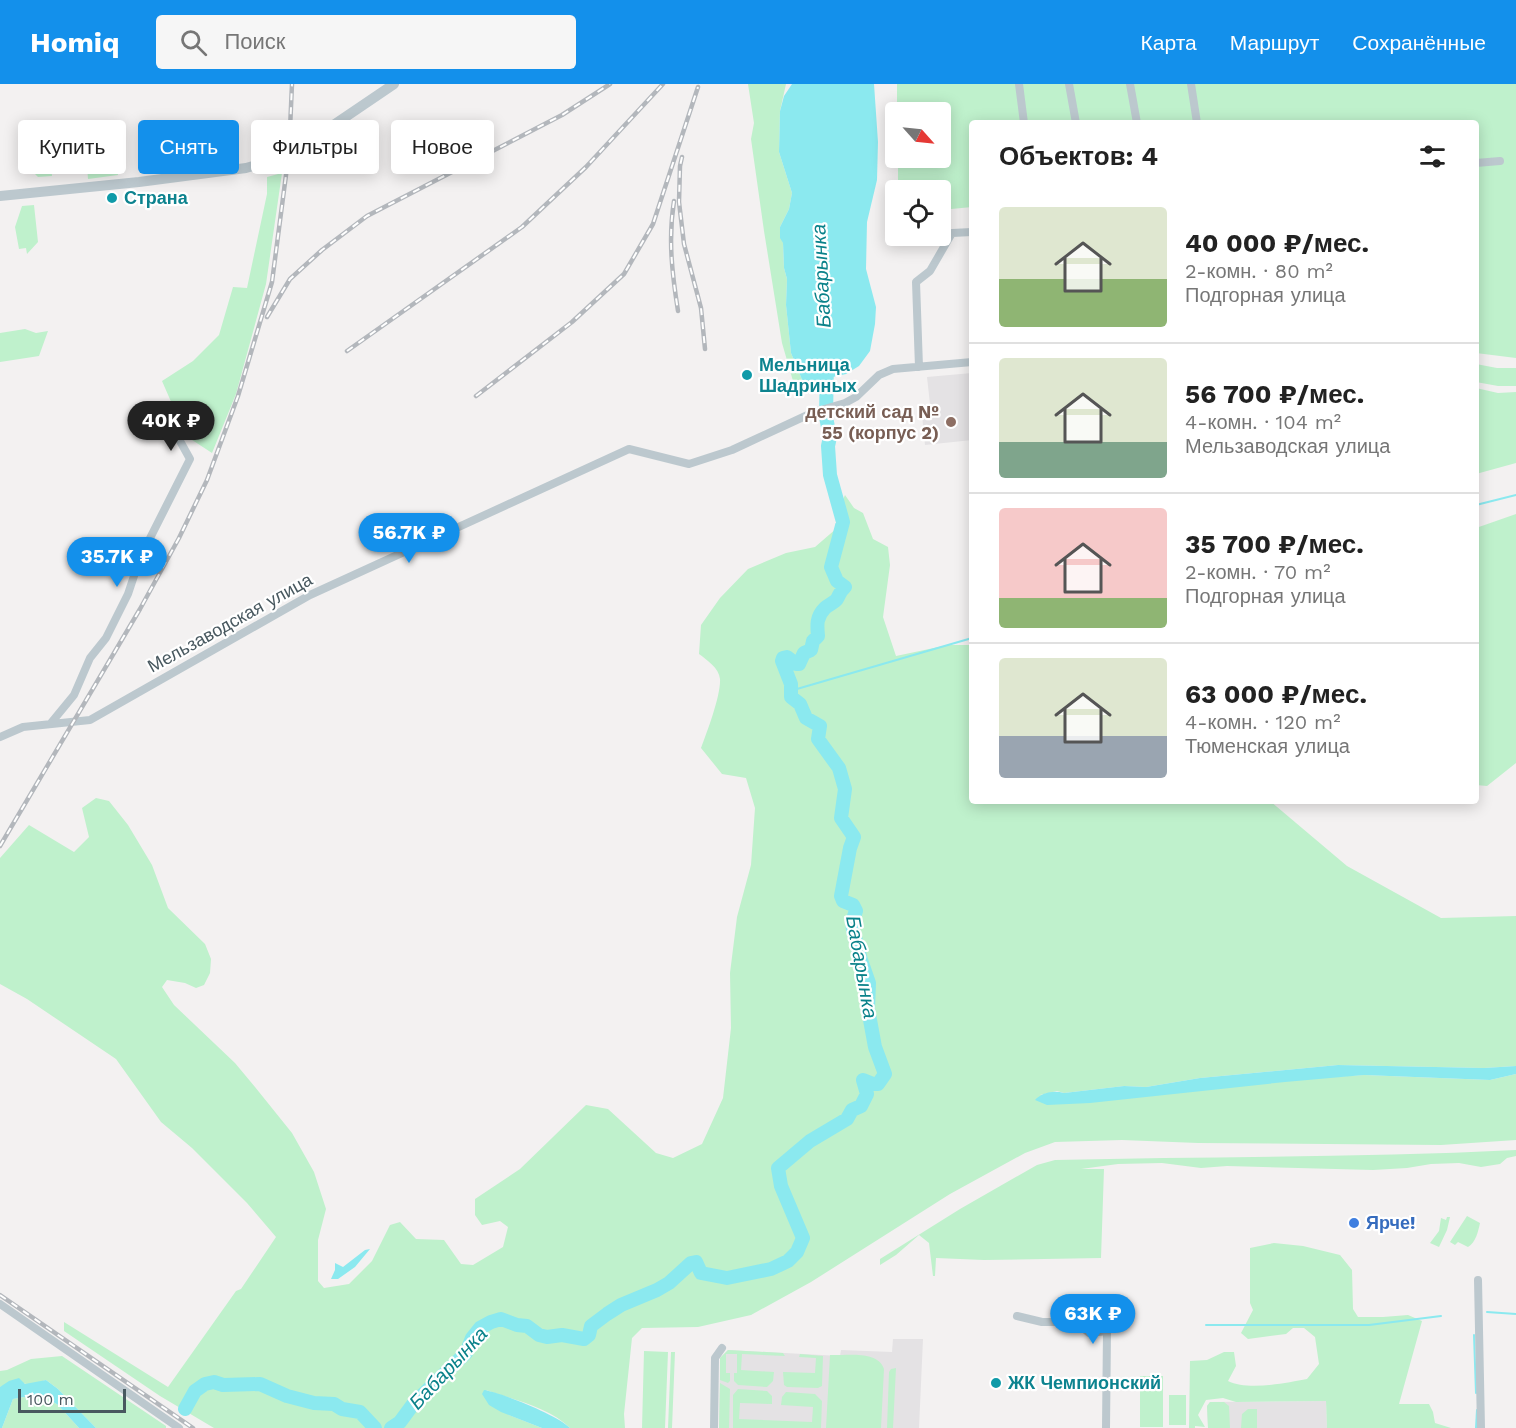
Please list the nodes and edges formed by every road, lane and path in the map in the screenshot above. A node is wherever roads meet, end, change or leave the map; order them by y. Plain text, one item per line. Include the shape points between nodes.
1 (394, 84) edge
2 (1019, 84) edge
3 (1069, 84) edge
4 (1130, 84) edge
5 (1191, 84) edge
6 (1024, 120) edge
7 (1075, 120) edge
8 (1136, 120) edge
9 (1197, 120) edge
10 (1500, 161) dead end
11 (1479, 163) edge
12 (0, 196) edge
13 (969, 232) edge
14 (969, 362) edge
15 (919, 367) junction
16 (175, 432) dead end
17 (51, 723) junction
18 (0, 738) edge
19 (1478, 1280) dead end
20 (0, 1304) edge
21 (1017, 1316) dead end
22 (722, 1348) dead end
23 (179, 1428) edge
24 (714, 1428) edge
25 (1106, 1428) edge
26 (1481, 1428) edge

1 - 12 street via 314,139 246,168
2 - 6 street
3 - 7 street
4 - 8 street
5 - 9 street
10 - 11 street
13 - 15 street via 952,233 930,271 916,282
14 - 15 street, Мельзаводская улица
15 - 17 street, Мельзаводская улица via 885,372 856,397 689,464 629,449 310,595 90,720
16 - 17 street via 190,459 140,558 128,594 106,638 90,658 74,695
17 - 18 street, Мельзаводская улица via 23,727
19 - 26 street
20 - 23 street
21 - 25 street via 1042,1322 1076,1322 1089,1332 1107,1331
22 - 24 street via 715,1358

